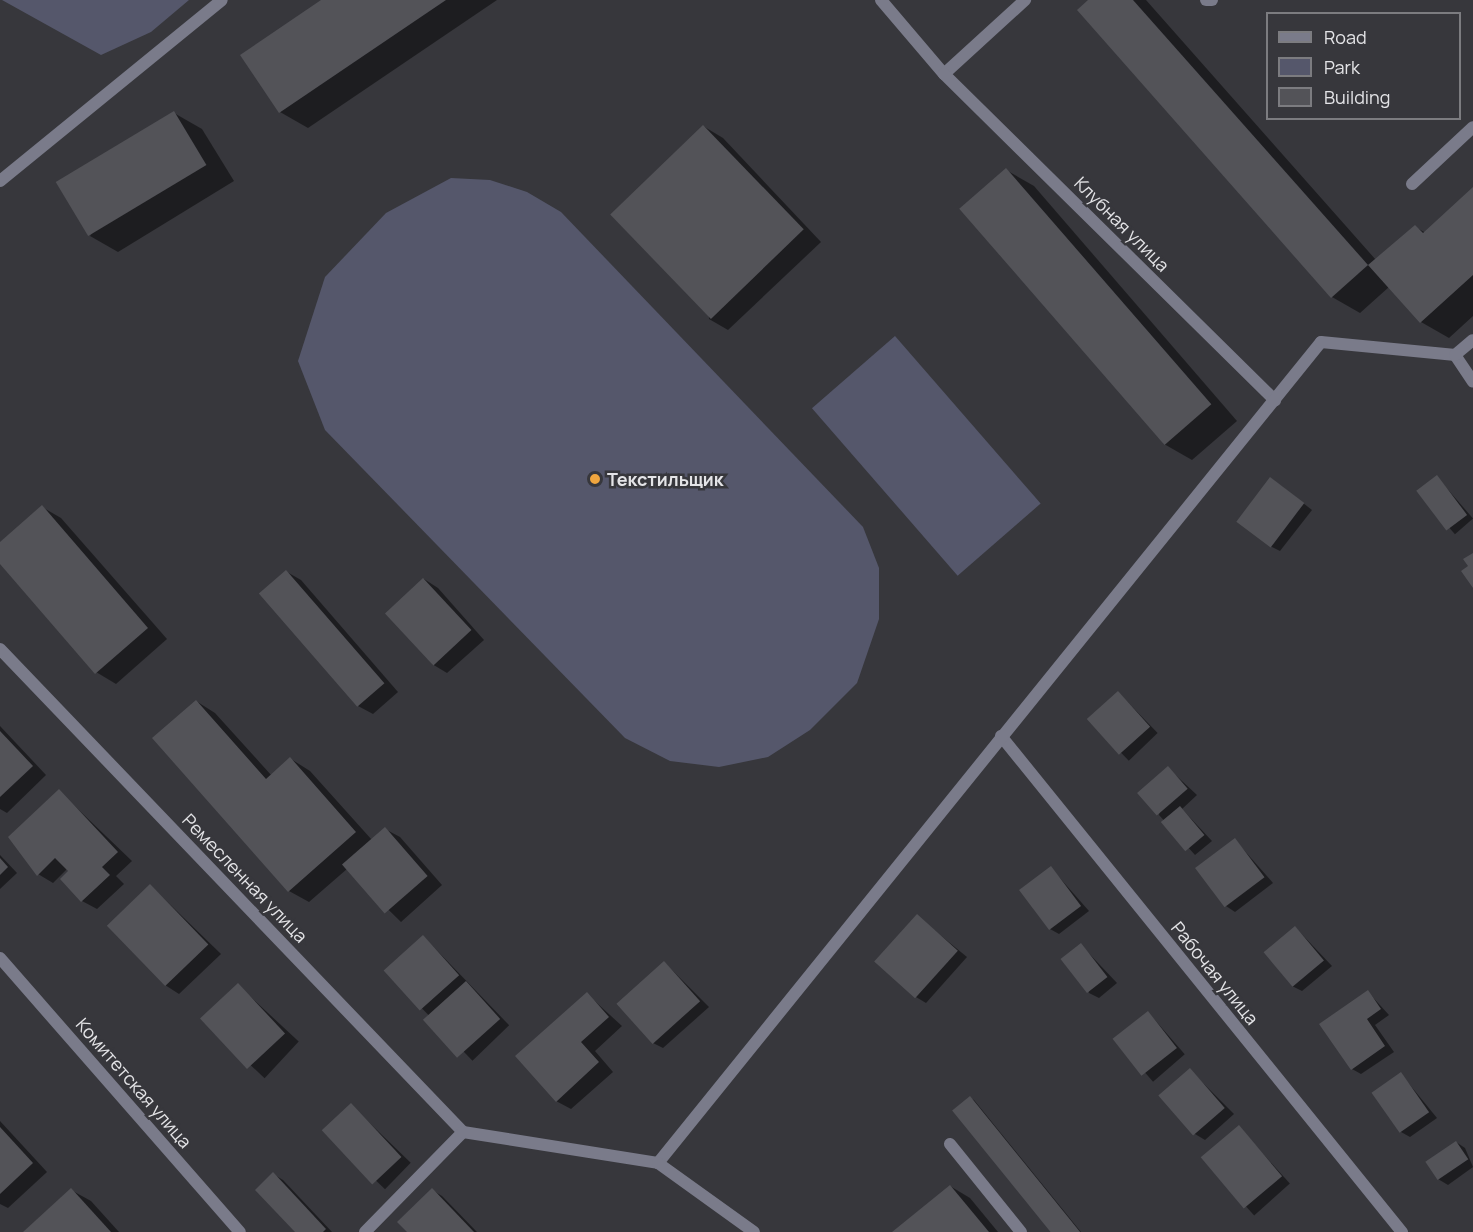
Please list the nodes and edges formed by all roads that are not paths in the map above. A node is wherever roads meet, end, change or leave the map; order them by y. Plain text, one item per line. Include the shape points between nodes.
1 (222, 0) edge
2 (881, 0) edge
3 (1025, 0) edge
4 (1206, 0) edge
5 (1212, 0) edge
6 (944, 74) junction
7 (1473, 127) edge
8 (0, 181) edge
9 (1412, 184) dead end
10 (1473, 340) edge
11 (1455, 355) junction
12 (1473, 382) edge
13 (1275, 400) junction
14 (0, 649) edge
15 (1001, 736) junction
16 (0, 958) edge
17 (463, 1132) junction
18 (950, 1144) dead end
19 (658, 1163) junction
20 (240, 1232) edge
21 (365, 1232) edge
22 (754, 1232) edge
23 (1021, 1232) edge
24 (1402, 1232) edge

1 - 8 street
2 - 6 street, Клубная улица
3 - 6 street
4 - 5 street
6 - 13 street, Клубная улица
7 - 9 street
10 - 11 street
11 - 12 street
11 - 13 street via 1321,342
13 - 15 street
14 - 17 street, Ремесленная улица
15 - 19 street
15 - 24 street, Рабочая улица
16 - 20 street, Комитетская улица
17 - 19 street
17 - 21 street
18 - 23 street
19 - 22 street

